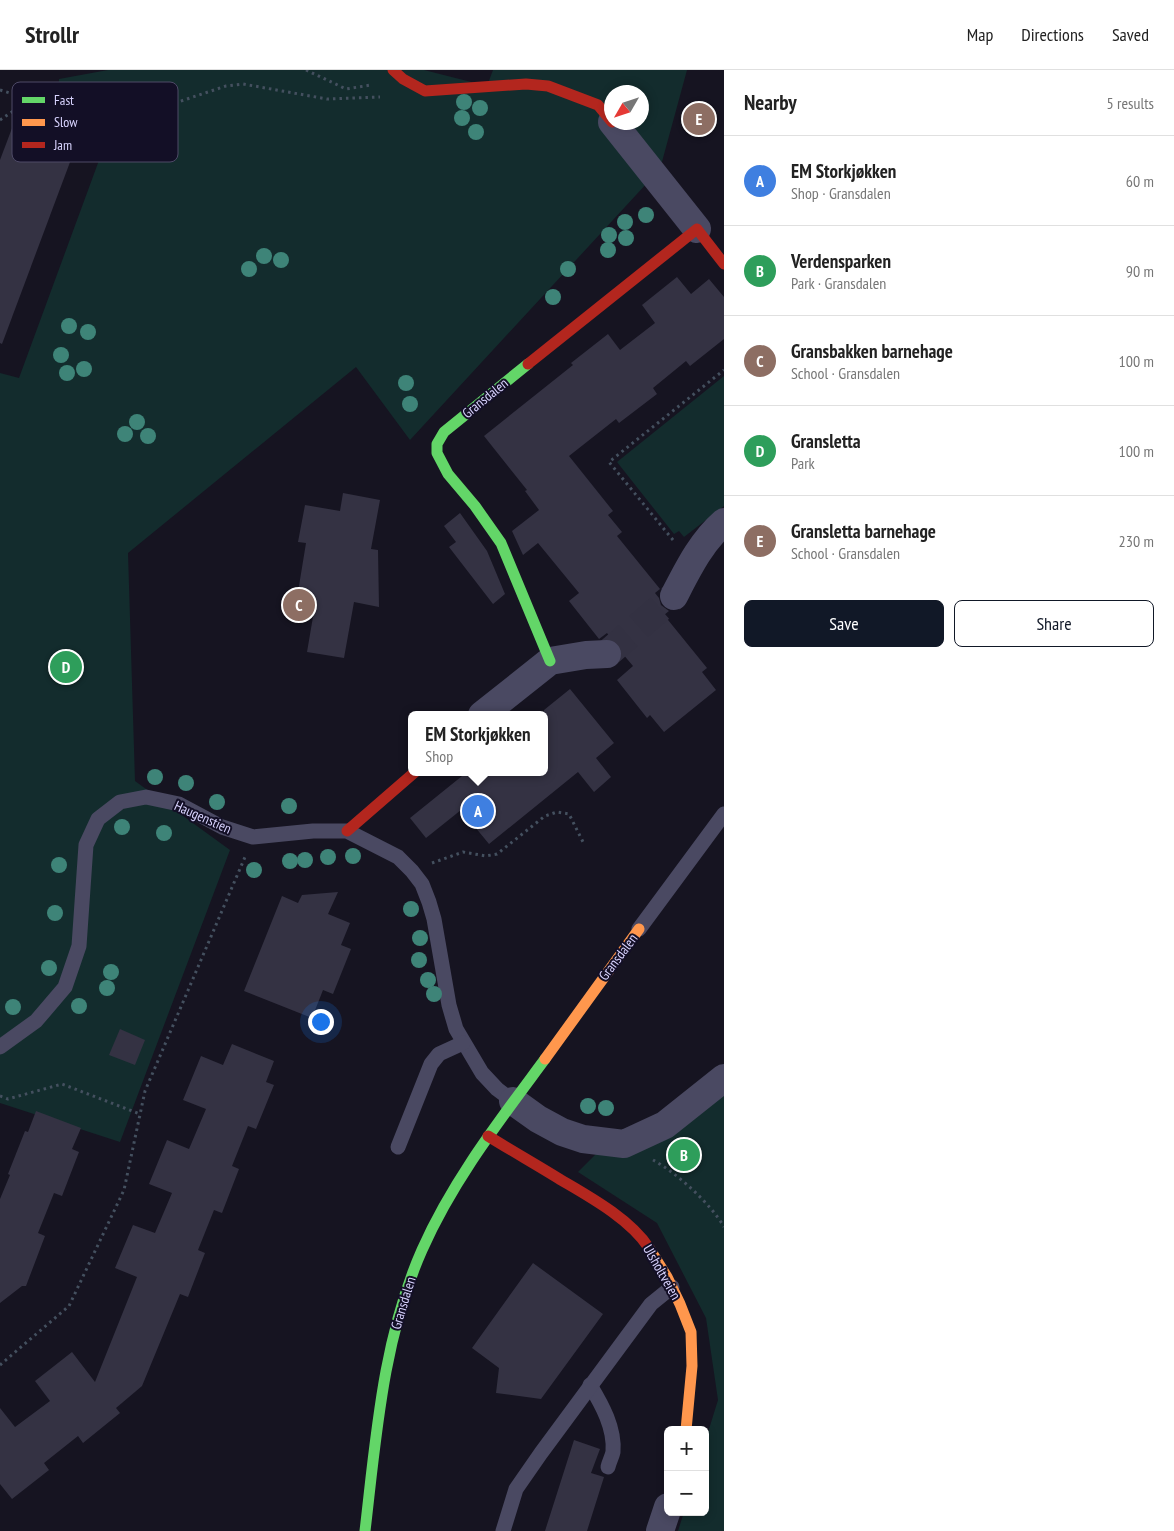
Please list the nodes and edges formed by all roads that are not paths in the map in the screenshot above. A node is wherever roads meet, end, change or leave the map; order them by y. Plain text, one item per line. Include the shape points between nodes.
1 (393, 70) edge
2 (604, 112) edge
3 (618, 130) edge
4 (696, 229) junction
5 (724, 264) edge
6 (724, 522) edge
7 (674, 596) tunnel mouth
8 (607, 654) tunnel mouth
9 (550, 661) junction
10 (487, 711) edge
11 (410, 776) edge
12 (724, 814) edge
13 (347, 831) junction
14 (639, 929) joint
15 (464, 1043) junction
16 (0, 1047) edge
17 (724, 1078) edge
18 (513, 1101) junction
19 (488, 1136) junction
20 (398, 1147) dead end
21 (672, 1287) junction
22 (590, 1385) junction
23 (686, 1426) edge
24 (608, 1467) dead end
25 (665, 1516) edge
26 (365, 1531) edge
27 (503, 1531) edge
28 (660, 1531) edge

1 - 2 street via 425,91 526,84 548,86 598,105
3 - 4 street
4 - 5 street
4 - 9 street, Gransdalen via 458,420 444,432 437,444 437,453 448,474 501,543
6 - 7 street via 697,552
8 - 9 street
9 - 10 street
11 - 13 street
12 - 14 lane, Gransdalen
13 - 15 lane, Haugenstien via 398,857 422,884 434,919 449,1005
13 - 16 lane, Haugenstien via 254,837 222,827 179,804 146,797 120,802 98,818 86,845 79,946 65,987 36,1021
14 - 18 street, Gransdalen
15 - 18 lane, Haugenstien via 482,1073
15 - 20 lane via 439,1054 431,1064
17 - 18 street via 664,1125 624,1144 583,1139 562,1132
18 - 19 street, Gransdalen
19 - 21 street, Ulsholtveien via 596,1201 624,1222 643,1240
19 - 26 street, Gransdalen via 446,1203 410,1280 389,1355
21 - 22 lane via 650,1304
21 - 23 street, Ulsholtveien via 691,1332 692,1366
22 - 24 lane via 603,1406 612,1435 613,1453
22 - 27 lane via 516,1489
25 - 28 street

